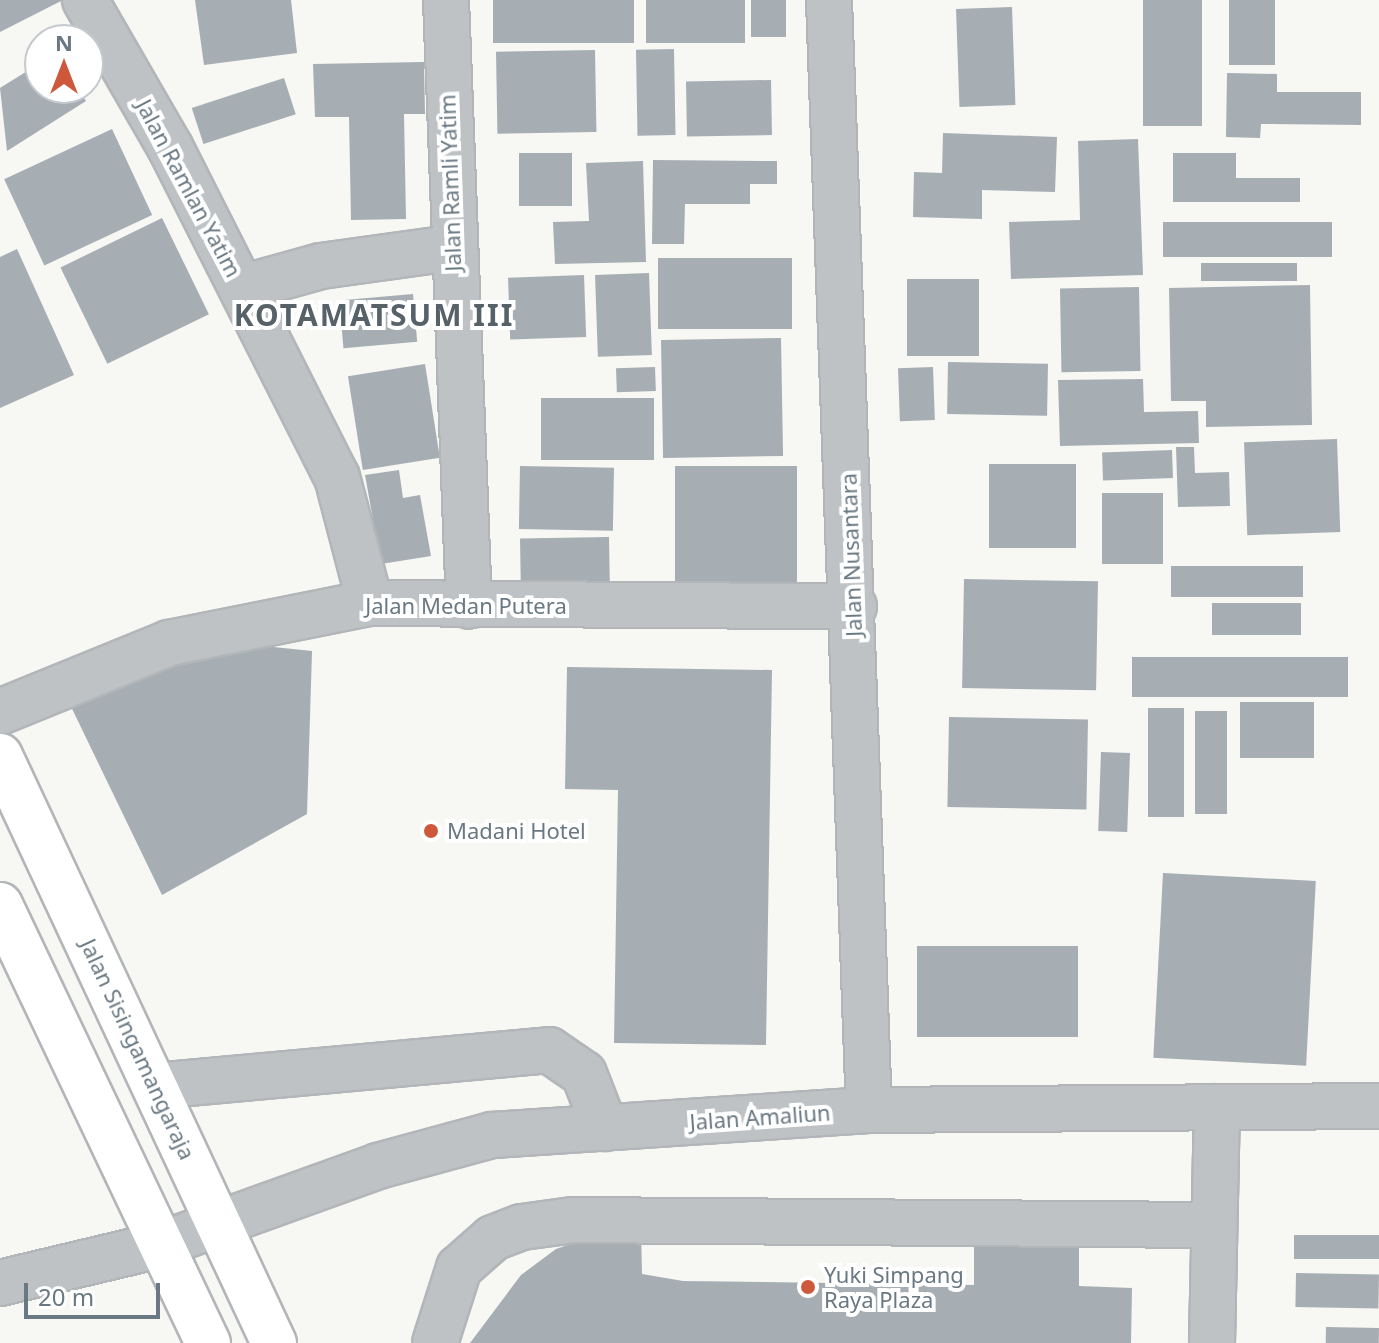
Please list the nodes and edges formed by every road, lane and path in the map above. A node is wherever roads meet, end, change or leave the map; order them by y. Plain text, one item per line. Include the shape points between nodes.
1 (85, 0) edge
2 (446, 0) edge
3 (829, 0) edge
4 (451, 248) junction
5 (242, 288) junction
6 (370, 603) junction
7 (469, 606) junction
8 (854, 606) junction
9 (0, 712) edge
10 (0, 756) edge
11 (0, 905) edge
12 (155, 1086) junction
13 (1379, 1106) edge
14 (1217, 1107) junction
15 (869, 1110) junction
16 (605, 1128) junction
17 (1214, 1225) junction
18 (220, 1226) junction
19 (159, 1245) junction
20 (0, 1283) edge
21 (208, 1343) edge
22 (274, 1343) edge
23 (435, 1343) edge
24 (1212, 1343) edge

1 - 5 street, Jalan Ramlan Yatim
2 - 4 street, Jalan Ramli Yatim
3 - 8 street, Jalan Nusantara
4 - 5 street via 321,266
4 - 7 street, Jalan Ramli Yatim
5 - 6 street, Jalan Ramlan Yatim via 337,477
6 - 7 street, Jalan Medan Putera
6 - 9 street, Jalan Medan Putera via 169,643
7 - 8 street, Jalan Medan Putera
8 - 15 street, Jalan Nusantara
10 - 12 main road, Jalan Sisingamangaraja
11 - 19 main road
12 - 16 street via 549,1050 584,1074
12 - 18 main road, Jalan Sisingamangaraja
13 - 14 street, Jalan Amaliun
14 - 15 street, Jalan Amaliun
14 - 17 street
15 - 16 street, Jalan Amaliun
16 - 18 street, Jalan Amaliun via 457,1143
17 - 23 street via 573,1220 522,1227 493,1238 459,1268
17 - 24 street
18 - 19 street, Jalan Amaliun
18 - 22 main road, Jalan Sisingamangaraja
19 - 20 street, Jalan Amaliun
19 - 21 main road

